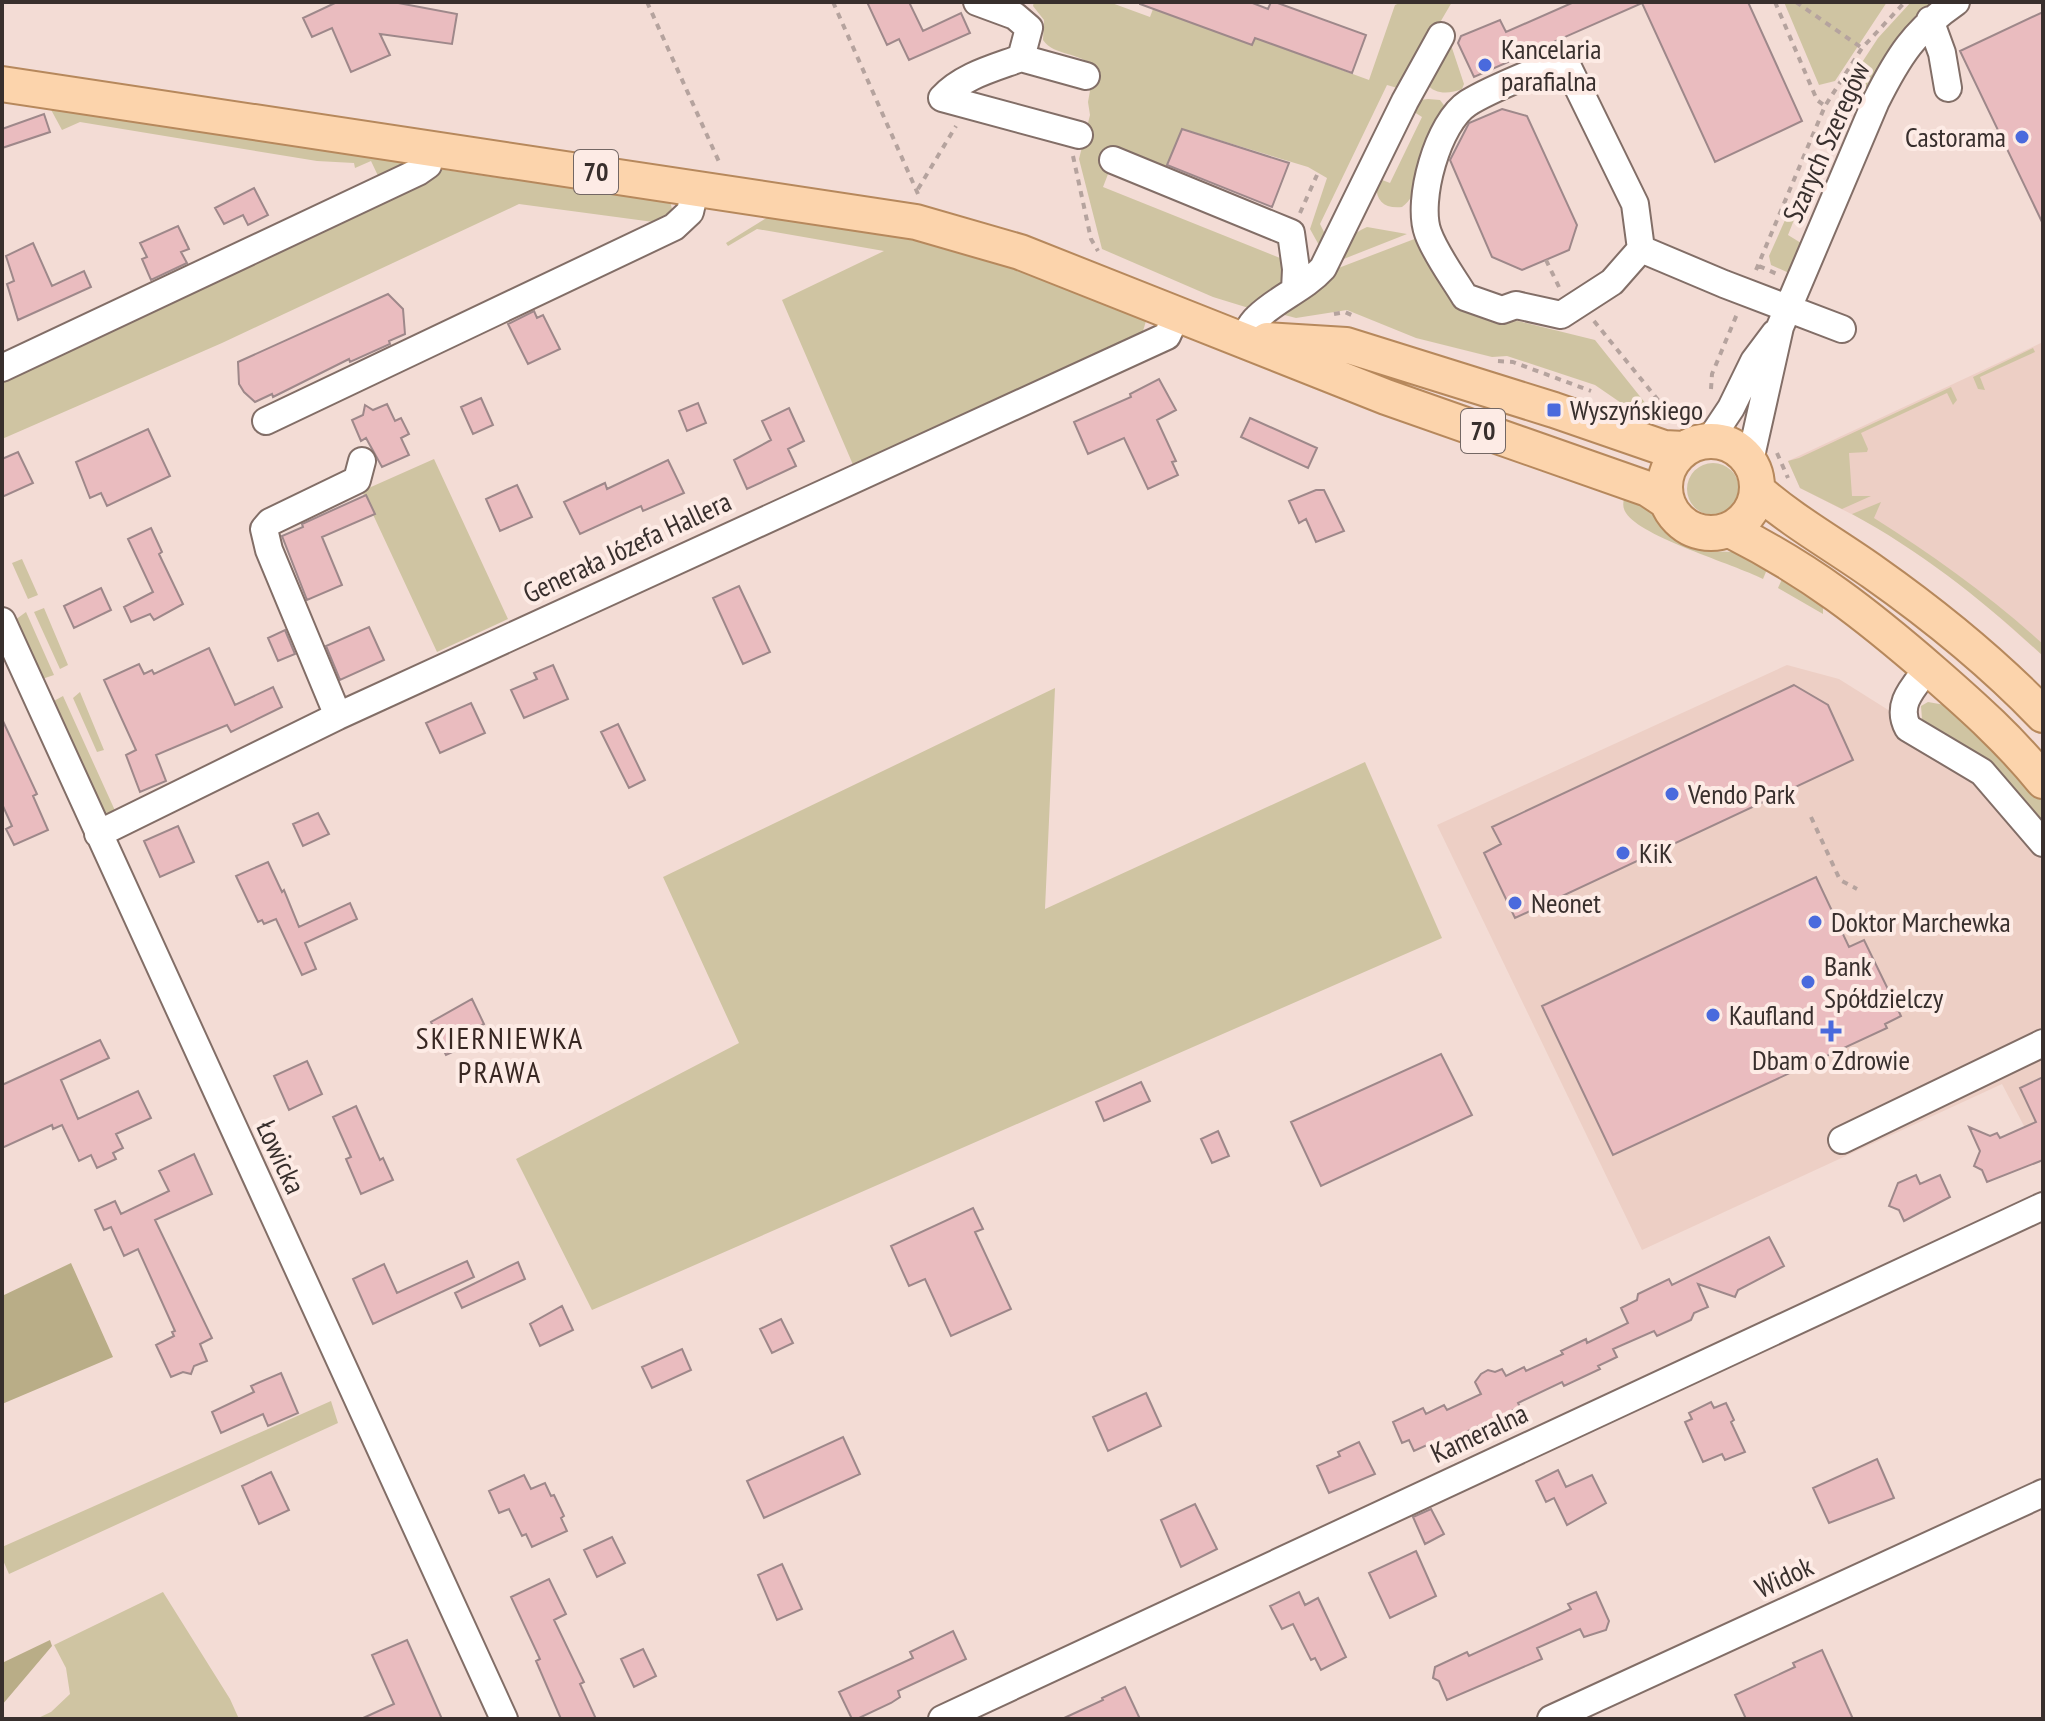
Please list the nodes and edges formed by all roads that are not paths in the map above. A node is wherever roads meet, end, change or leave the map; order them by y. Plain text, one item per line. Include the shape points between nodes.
1 (977, 2) edge
2 (1956, 2) edge
3 (1930, 20) junction
4 (1441, 36) dead end
5 (1021, 58) junction
6 (1086, 76) dead end
7 (2, 84) edge
8 (1948, 88) dead end
9 (1079, 135) dead end
10 (431, 147) junction
11 (1113, 160) dead end
12 (707, 188) junction
13 (1641, 249) junction
14 (1295, 290) junction
15 (1176, 316) junction
16 (1784, 318) junction
17 (1842, 329) dead end
18 (1243, 339) junction
19 (2, 368) edge
20 (266, 421) dead end
21 (1688, 439) junction
22 (362, 461) dead end
23 (1768, 470) junction
24 (1666, 501) junction
25 (1730, 530) junction
26 (2, 621) edge
27 (1928, 668) junction
28 (2043, 715) edge
29 (338, 716) junction
30 (2043, 781) edge
31 (98, 834) junction
32 (2043, 843) edge
33 (2043, 1043) edge
34 (1842, 1140) dead end
35 (2043, 1206) edge
36 (2043, 1493) edge
37 (504, 1719) edge
38 (942, 1719) edge
39 (1551, 1719) edge

1 - 5 street via 1015,16 1029,28
2 - 3 street, Szarych Szeregów
3 - 8 street
3 - 16 street, Szarych Szeregów via 1892,69 1876,101
4 - 14 street via 1323,268 1308,285
5 - 6 street
5 - 9 street via 966,79 942,98
7 - 10 main road, 70
10 - 12 main road, 70
10 - 19 street via 428,165 418,172
11 - 14 street via 1291,233
12 - 15 main road, 70 via 916,222 1020,252
12 - 20 street via 674,227
13 - 13 street via 1635,204 1564,59 1466,103 1451,120 1430,170 1425,218 1428,234 1465,297 1502,310 1516,305 1561,315 1612,282
13 - 16 street via 1747,293
14 - 18 street via 1256,319
15 - 18 main road, 70
15 - 29 street, Generała Józefa Hallera via 1167,336
16 - 17 street
16 - 21 street, Szarych Szeregów via 1754,361 1731,408
16 - 23 street, Szarych Szeregów
18 - 21 main road, 70 via 1346,345 1664,448
18 - 24 main road, 70 via 1386,397 1648,489
21 - 23 main road via 1725,443
21 - 24 main road via 1665,478
22 - 29 street via 357,480 264,529
23 - 25 main road via 1749,514
23 - 28 main road via 1775,506 1953,631
24 - 25 main road via 1692,530
25 - 27 main road via 1828,587
26 - 31 street, Łowicka
27 - 30 main road via 1980,713
27 - 32 street via 1903,703 1908,728 1982,772
29 - 31 street, Generała Józefa Hallera
31 - 37 street, Łowicka
33 - 34 street
35 - 38 street, Kameralna
36 - 39 street, Widok

